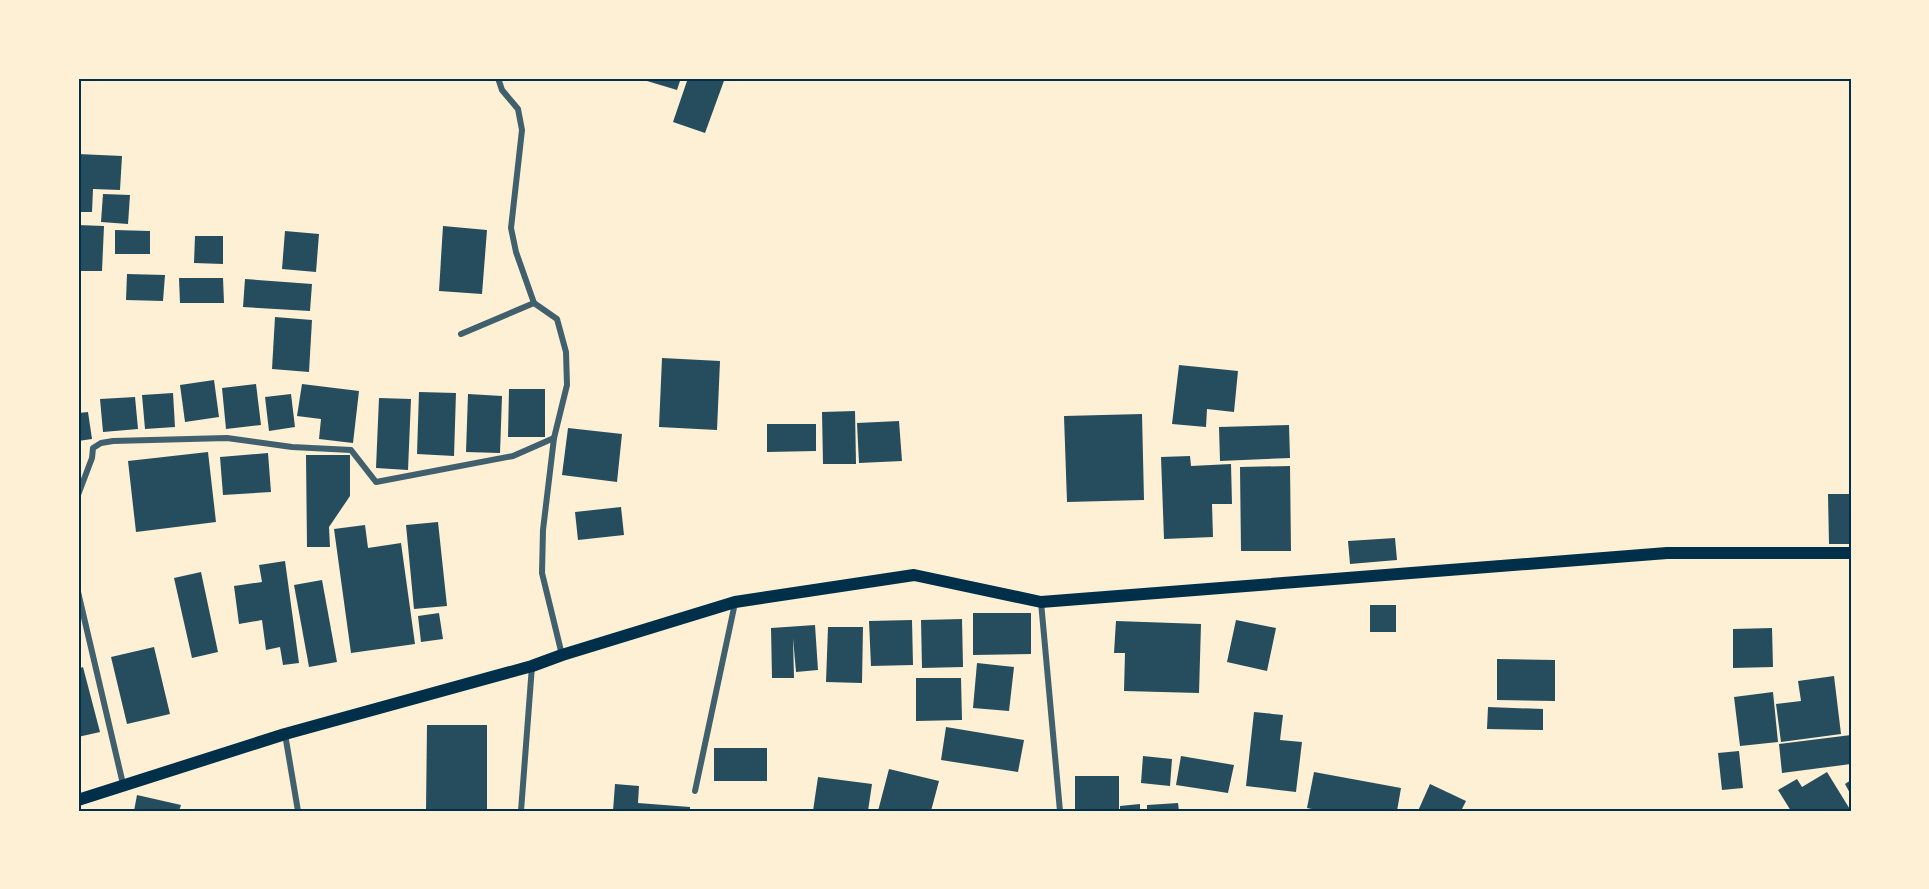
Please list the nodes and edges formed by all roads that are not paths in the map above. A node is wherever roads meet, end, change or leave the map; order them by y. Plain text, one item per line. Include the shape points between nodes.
1 (498, 78) edge
2 (534, 303) junction
3 (461, 333) dead end
4 (554, 438) junction
5 (78, 495) edge
6 (1851, 553) edge
7 (78, 592) edge
8 (735, 602) junction
9 (1041, 602) junction
10 (562, 655) junction
11 (532, 666) junction
12 (285, 734) junction
13 (123, 784) junction
14 (696, 791) dead end
15 (78, 800) edge
16 (298, 811) edge
17 (521, 811) edge
18 (1060, 811) edge

1 - 2 street via 502,90 518,109 522,130 511,228
2 - 3 street
2 - 4 street via 557,319 566,352 567,385
4 - 5 street via 513,456 376,482 351,450 226,438 113,441 93,448
4 - 10 street via 542,573
6 - 9 main road via 1667,553
7 - 13 street
8 - 9 main road via 914,575
8 - 10 main road
8 - 14 street
9 - 18 street
10 - 11 main road
11 - 12 main road
11 - 17 street
12 - 13 main road
12 - 16 street
13 - 15 main road

